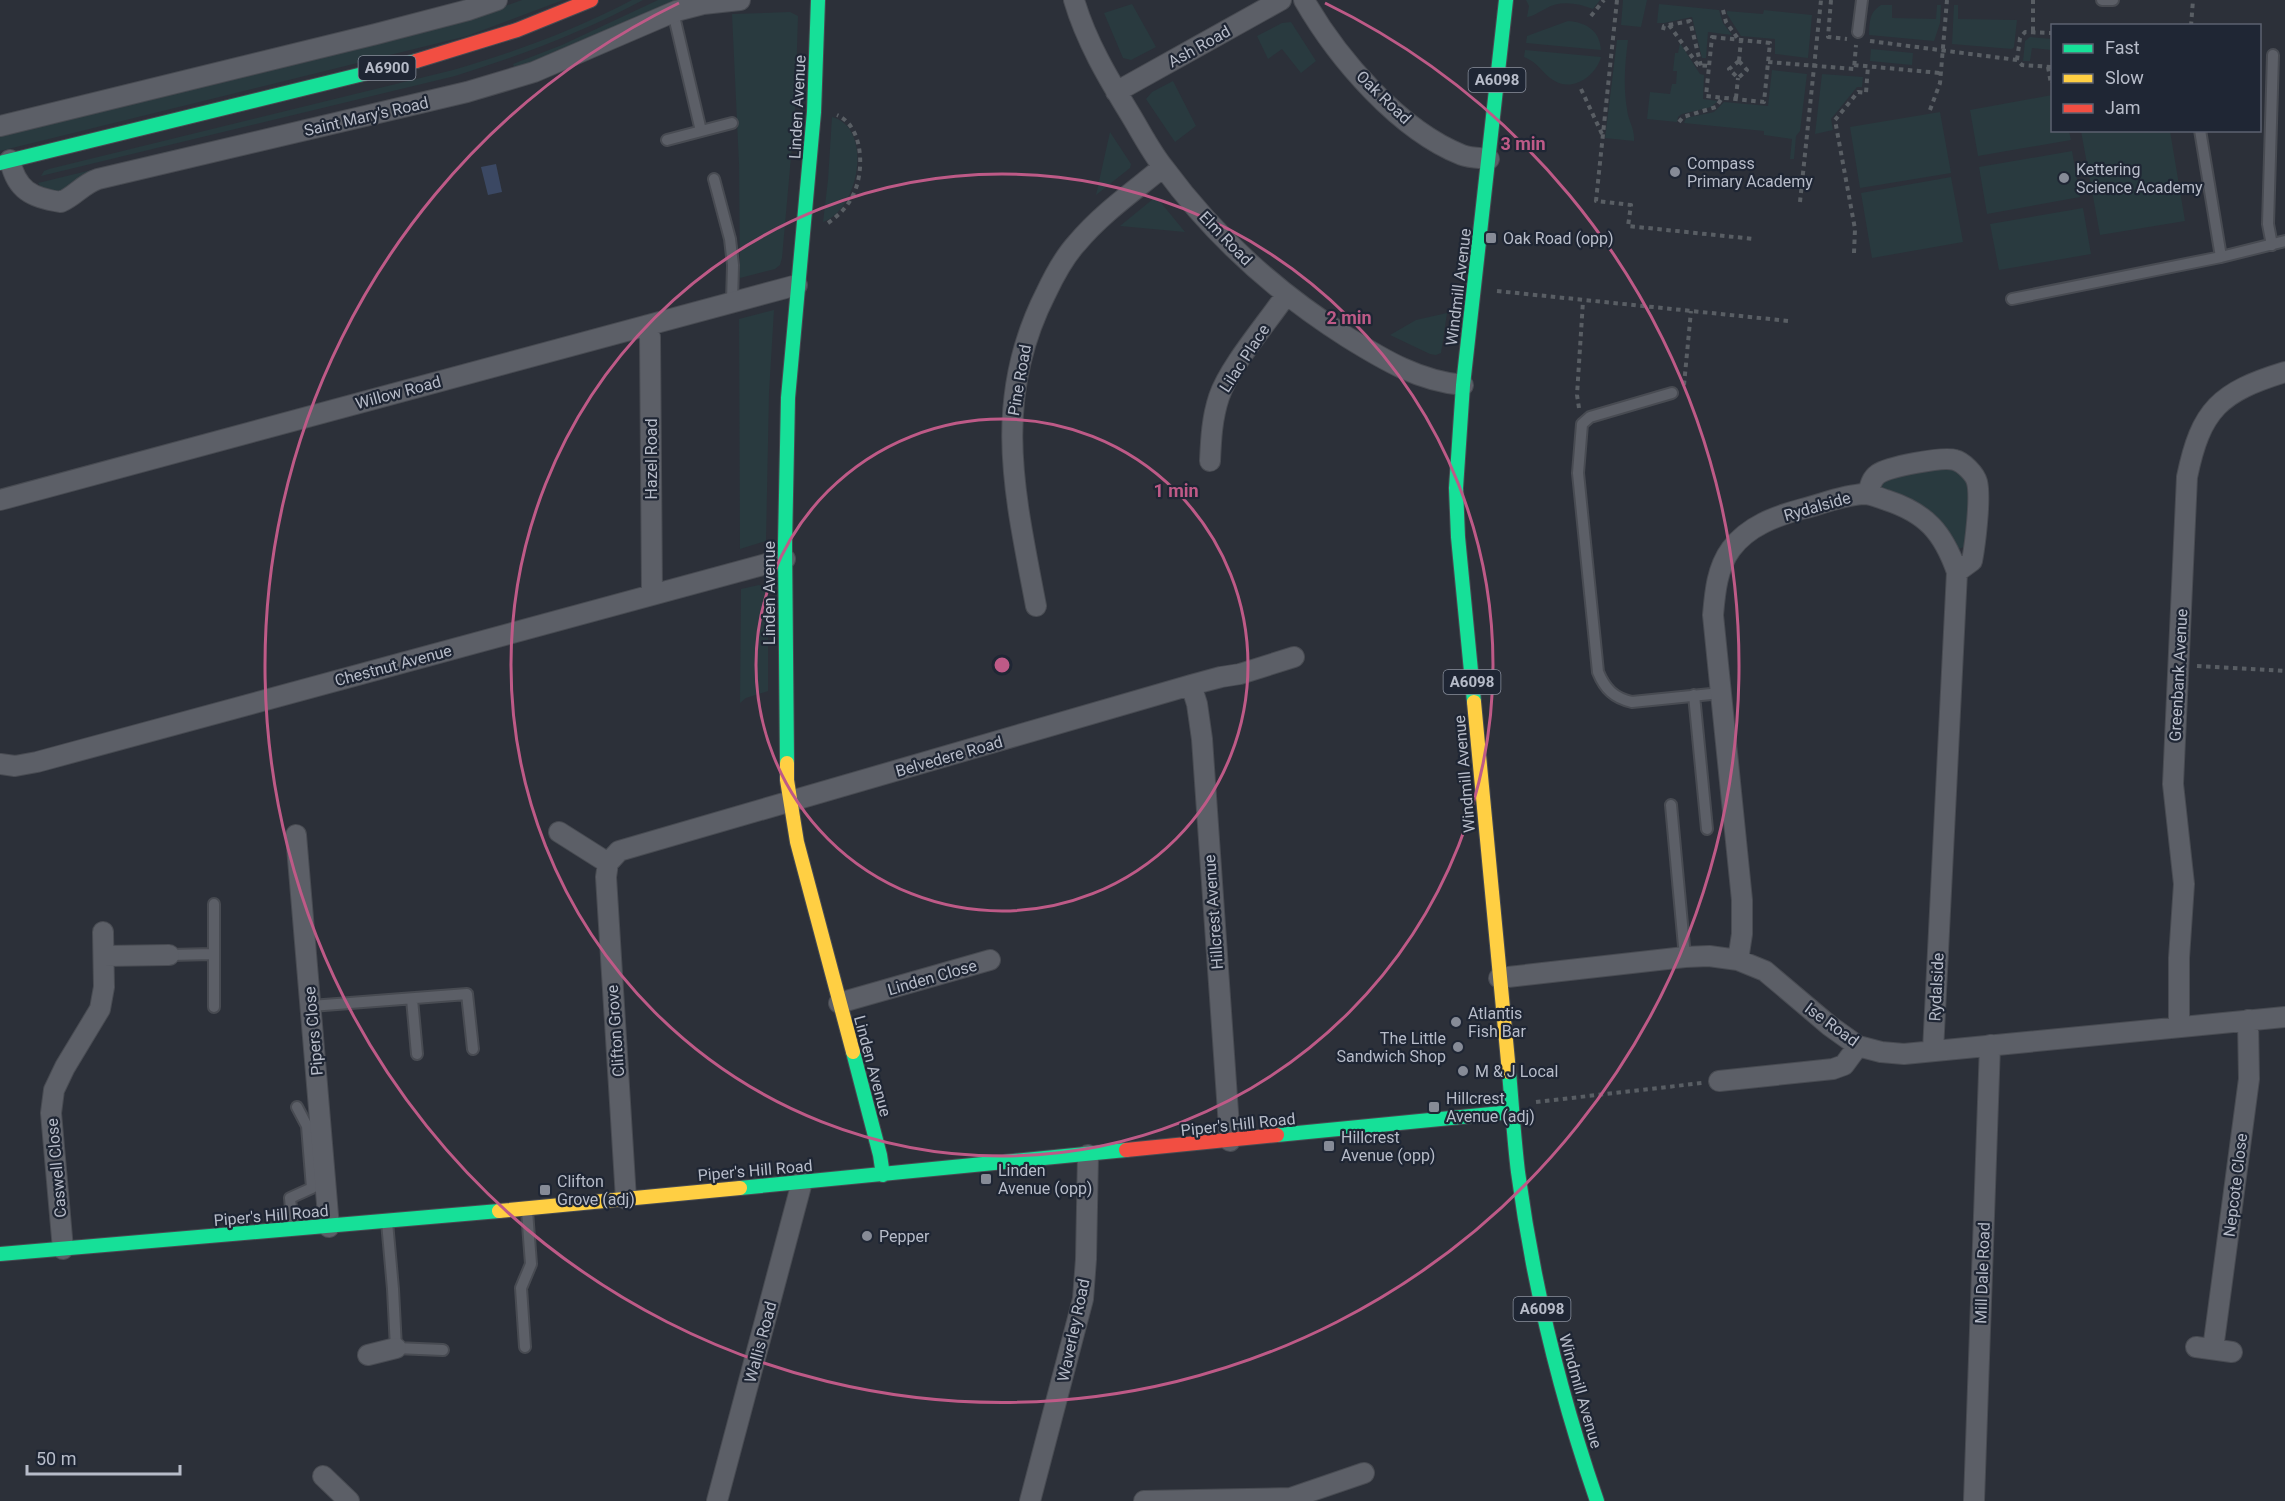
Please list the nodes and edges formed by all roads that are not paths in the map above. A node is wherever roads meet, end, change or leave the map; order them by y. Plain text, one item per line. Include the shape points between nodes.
1 (497, 0) edge
2 (591, 0) edge
3 (740, 0) edge
4 (819, 0) edge
5 (1074, 0) edge
6 (1281, 0) edge
7 (1304, 0) edge
8 (1506, 0) edge
9 (1862, 0) edge
10 (2102, 0) edge
11 (2113, 0) edge
12 (674, 12) junction
13 (1857, 36) road end
14 (2274, 55) dead end
15 (1116, 92) junction
16 (732, 123) dead end
17 (0, 126) edge
18 (701, 131) junction
19 (2200, 132) edge
20 (667, 140) dead end
21 (1489, 159) junction
22 (5, 162) edge
23 (1163, 167) junction
24 (714, 179) dead end
25 (2285, 241) edge
26 (2272, 245) junction
27 (2221, 257) junction
28 (797, 285) junction
29 (1286, 296) junction
30 (2012, 298) dead end
31 (732, 302) junction
32 (648, 324) junction
33 (2285, 372) edge
34 (1463, 385) junction
35 (1672, 393) road end
36 (1210, 461) dead end
37 (1868, 494) junction
38 (0, 500) edge
39 (785, 559) junction
40 (1957, 572) junction
41 (652, 594) junction
42 (1036, 606) dead end
43 (1294, 657) dead end
44 (1191, 685) junction
45 (1721, 693) junction
46 (1694, 695) junction
47 (0, 764) edge
48 (790, 801) junction
49 (1671, 805) dead end
50 (1707, 829) dead end
51 (559, 832) dead end
52 (296, 835) dead end
53 (608, 862) junction
54 (214, 903) dead end
55 (103, 932) dead end
56 (213, 954) junction
57 (170, 955) joint
58 (104, 956) junction
59 (1685, 957) junction
60 (990, 960) dead end
61 (1738, 960) junction
62 (1499, 978) junction
63 (412, 999) junction
64 (839, 1003) junction
65 (311, 1006) junction
66 (214, 1007) dead end
67 (2285, 1017) edge
68 (2248, 1020) junction
69 (2179, 1027) junction
70 (1990, 1045) junction
71 (1858, 1046) junction
72 (473, 1049) dead end
73 (1933, 1051) junction
74 (417, 1054) dead end
75 (1719, 1081) road end
76 (297, 1107) dead end
77 (1512, 1112) junction
78 (1230, 1141) junction
79 (1088, 1155) junction
80 (883, 1175) junction
81 (802, 1182) junction
82 (626, 1199) junction
83 (527, 1209) junction
84 (387, 1221) junction
85 (329, 1227) junction
86 (293, 1229) junction
87 (63, 1250) junction
88 (0, 1254) edge
89 (525, 1347) dead end
90 (396, 1348) junction
91 (2214, 1349) dead end
92 (443, 1350) dead end
93 (368, 1355) dead end
94 (1364, 1473) dead end
95 (323, 1476) dead end
96 (349, 1501) edge
97 (717, 1501) edge
98 (1030, 1501) edge
99 (1144, 1501) edge
100 (1597, 1501) edge
101 (1974, 1501) edge

1 - 17 street via 387,31
2 - 22 street, Saint Mary's Road / A6900 via 507,35 441,55
3 - 12 street, Saint Mary's Road
4 - 28 street, Linden Avenue via 807,204
5 - 15 street, Elm Road via 1082,26
6 - 15 street, Ash Road
7 - 21 street, Oak Road via 1345,59 1425,136 1464,156
8 - 21 street, Windmill Avenue / A6098
9 - 13 lane
10 - 11 lane
12 - 18 lane
12 - 22 street, Saint Mary's Road via 523,75 467,92 98,179 61,202 18,185
14 - 26 lane via 2268,224
15 - 23 street, Elm Road
16 - 18 lane
18 - 20 lane
19 - 27 lane
21 - 34 street, Windmill Avenue / A6098
23 - 29 street, Elm Road via 1199,212
23 - 42 street, Pine Road via 1076,243 1055,275 1022,350 1014,390 1013,454 1016,495
24 - 31 lane via 730,239
25 - 26 lane
26 - 27 lane
27 - 30 lane
28 - 31 street, Willow Road
28 - 39 street, Linden Avenue via 788,398
29 - 34 street, Elm Road via 1378,357 1422,377
29 - 36 street, Lilac Place via 1219,395
31 - 32 street, Willow Road
32 - 38 street, Willow Road
32 - 41 street, Hazel Road
33 - 69 street, Greenbank Avenue via 2231,394 2216,405 2204,421 2193,448 2187,477 2174,773 2184,884
34 - 62 street, Windmill Avenue / A6098 via 1456,488 1458,537
35 - 46 lane via 1590,417 1582,424 1578,472 1598,672 1605,688 1632,702
37 - 40 street, Rydalside via 1910,508 1928,522 1951,554
37 - 40 street via 1871,481 1879,473 1932,459 1955,459 1971,471 1977,482 1975,548 1972,561
37 - 45 street, Rydalside via 1786,513 1746,533 1731,549 1721,567 1713,615
39 - 41 street, Chestnut Avenue
39 - 48 street, Linden Avenue via 786,757
40 - 73 street, Rydalside
41 - 47 street, Chestnut Avenue via 37,762
43 - 44 street, Belvedere Road
44 - 48 street, Belvedere Road
44 - 78 street, Hillcrest Avenue via 1202,739
45 - 46 lane
45 - 61 street, Rydalside via 1742,900
46 - 50 lane
48 - 53 street, Belvedere Road via 619,851
48 - 64 street, Linden Avenue
49 - 59 lane
51 - 53 street
52 - 65 street, Pipers Close
53 - 82 street, Clifton Grove
54 - 56 lane
55 - 58 street, Caswell Close
56 - 57 lane
56 - 66 lane
57 - 58 street
58 - 87 street, Caswell Close via 100,1009 65,1066 52,1102
59 - 61 street, Ise Road
59 - 62 street, Ise Road
60 - 64 street, Linden Close
61 - 71 street, Ise Road via 1765,971
62 - 77 street, Windmill Avenue / A6098
63 - 65 lane
63 - 72 lane via 467,994
63 - 74 lane
64 - 80 street, Linden Avenue
65 - 85 street, Pipers Close
67 - 68 street, Ise Road
68 - 69 street, Ise Road
68 - 91 street, Nepcote Close via 2249,1078
69 - 70 street, Ise Road
70 - 73 street, Ise Road
70 - 101 street, Mill Dale Road
71 - 73 street, Ise Road via 1904,1054
71 - 75 street via 1844,1065 1833,1069
76 - 86 lane via 307,1126 312,1188 290,1198
77 - 78 street, Piper's Hill Road
77 - 100 street, Windmill Avenue / A6098 via 1527,1229 1545,1321 1564,1398
78 - 79 street, Piper's Hill Road
79 - 80 street, Piper's Hill Road
79 - 98 street, Waverley Road via 1083,1299
80 - 81 street, Piper's Hill Road
81 - 82 street, Piper's Hill Road
81 - 97 street, Wallis Road
82 - 83 street, Piper's Hill Road
83 - 84 street, Piper's Hill Road
83 - 89 lane via 531,1264 520,1288
84 - 85 street, Piper's Hill Road
84 - 90 lane
85 - 86 street, Piper's Hill Road
86 - 87 street, Piper's Hill Road
87 - 88 street, Piper's Hill Road
90 - 92 lane
90 - 93 street
94 - 99 street via 1291,1498
95 - 96 street

